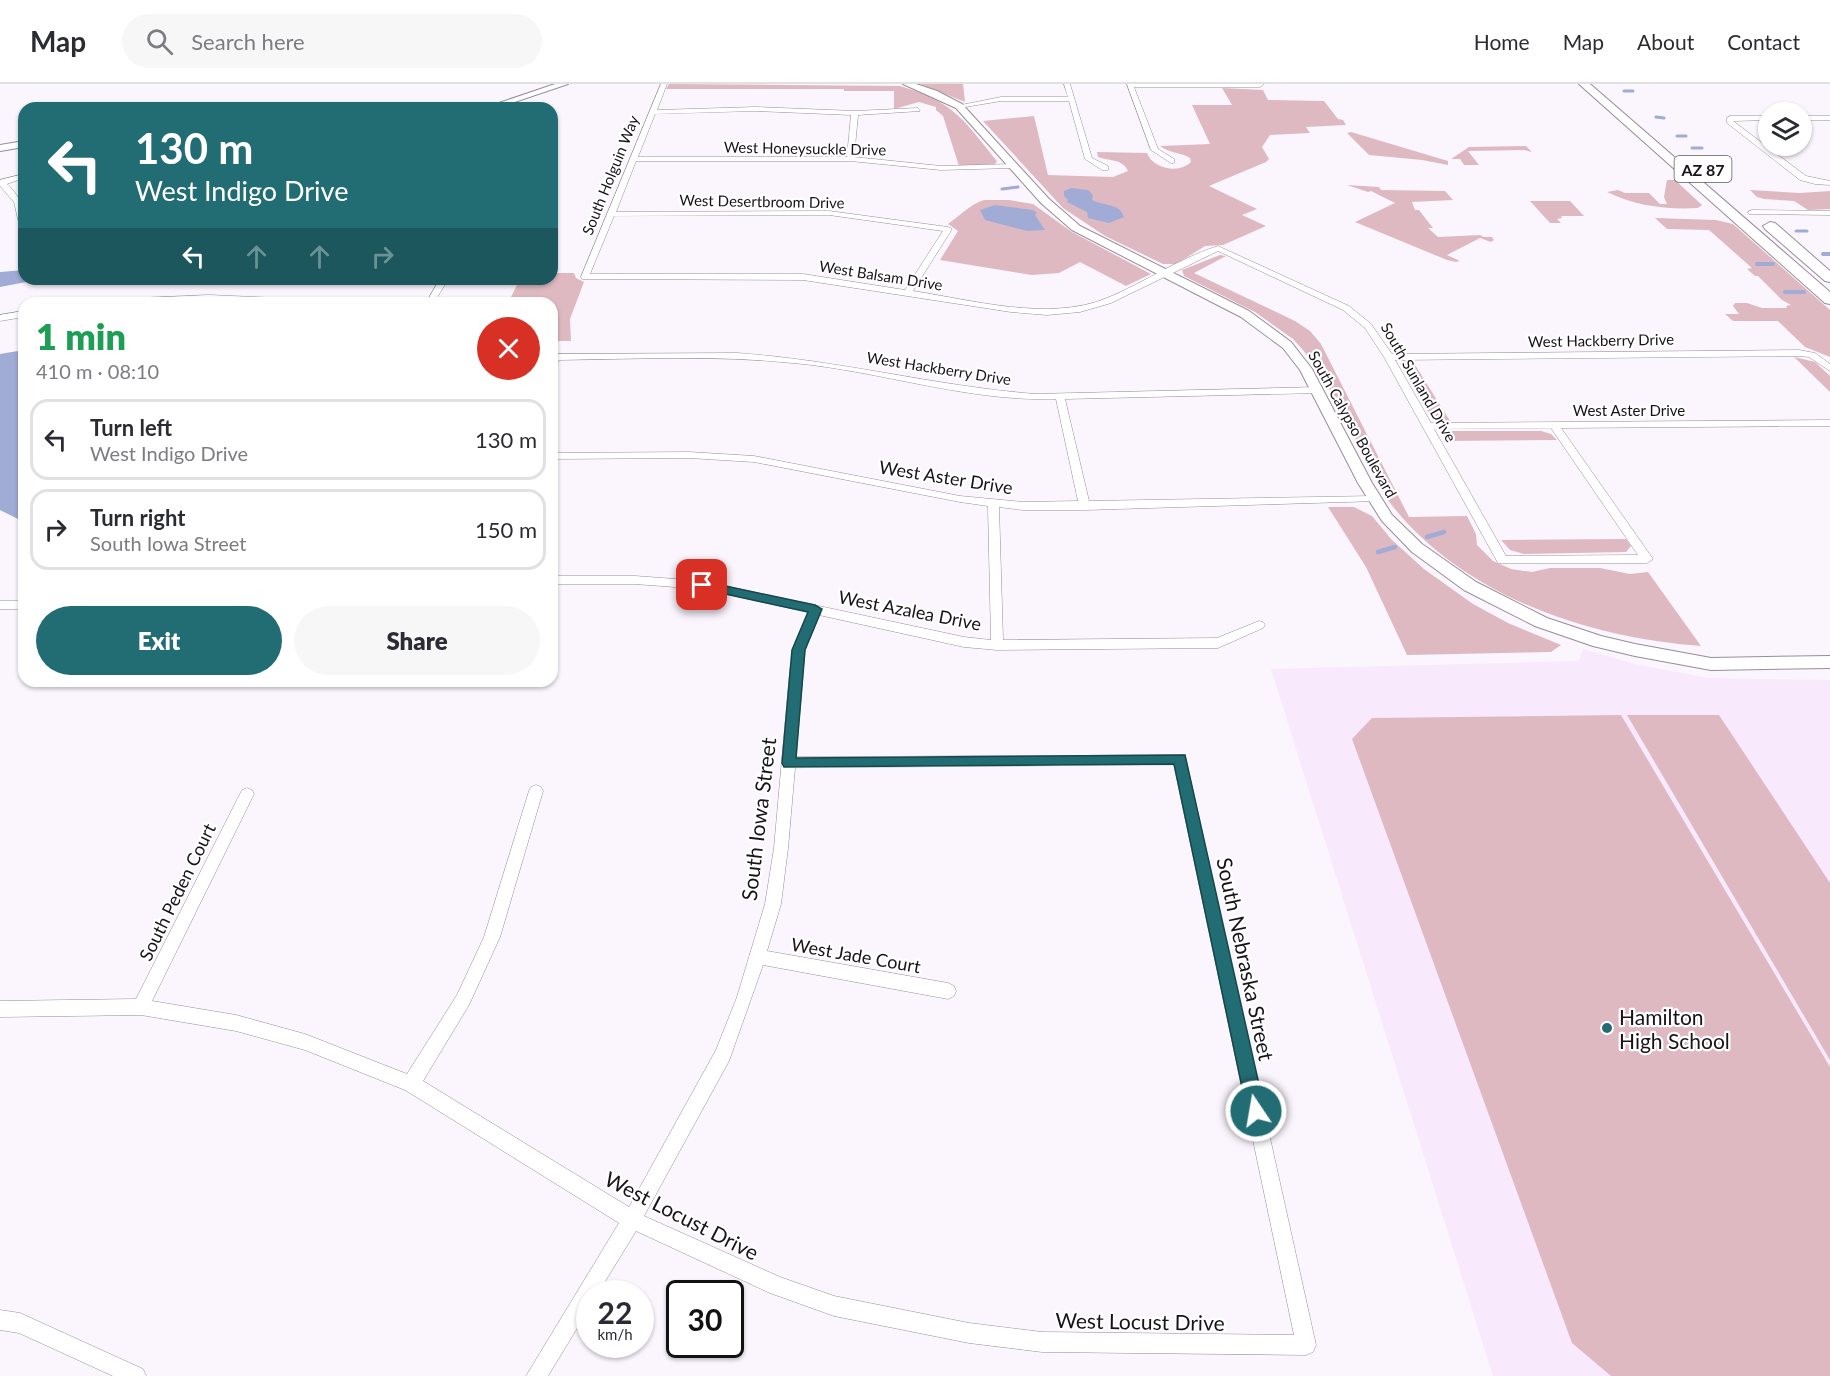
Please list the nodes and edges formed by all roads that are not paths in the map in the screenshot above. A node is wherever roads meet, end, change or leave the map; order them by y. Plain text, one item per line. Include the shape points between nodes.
1 (564, 84) edge
2 (663, 84) edge
3 (907, 84) edge
4 (1067, 84) edge
5 (1584, 84) edge
6 (1130, 85) edge
7 (1260, 85) edge
8 (1072, 99) junction
9 (1602, 99) junction
10 (1621, 99) dead end
11 (508, 102) edge
12 (959, 106) junction
13 (918, 110) dead end
14 (651, 112) junction
15 (855, 113) junction
16 (1758, 118) edge
17 (1812, 118) edge
18 (1830, 118) edge
19 (1758, 144) edge
20 (18, 145) edge
21 (0, 148) edge
22 (1774, 156) edge
23 (632, 159) junction
24 (850, 159) junction
25 (1171, 161) dead end
26 (1012, 166) junction
27 (1106, 168) dead end
28 (18, 178) edge
29 (0, 182) edge
30 (1830, 183) edge
31 (18, 201) edge
32 (1751, 211) junction
33 (1830, 213) edge
34 (610, 214) junction
35 (1830, 219) edge
36 (1165, 274) junction
37 (585, 277) joint
38 (1830, 278) edge
39 (908, 292) junction
40 (1830, 300) edge
41 (18, 315) edge
42 (0, 318) edge
43 (1389, 357) junction
44 (558, 361) edge
45 (1830, 368) edge
46 (1318, 390) junction
47 (1060, 397) junction
48 (1830, 423) edge
49 (1554, 425) junction
50 (1428, 426) junction
51 (558, 456) edge
52 (1374, 499) junction
53 (993, 504) junction
54 (1085, 506) junction
55 (558, 580) edge
56 (0, 605) edge
57 (18, 605) edge
58 (815, 609) junction
59 (1259, 625) dead end
60 (997, 645) junction
61 (1830, 662) edge
62 (789, 763) junction
63 (536, 790) dead end
64 (248, 794) dead end
65 (758, 957) junction
66 (948, 991) dead end
67 (141, 1007) junction
68 (0, 1009) edge
69 (411, 1084) junction
70 (633, 1220) junction
71 (0, 1320) edge
72 (1306, 1345) joint
73 (136, 1376) edge
74 (536, 1376) edge

1 - 11 street
2 - 14 street, South Holguin Way
3 - 12 street, South Calypso Boulevard
4 - 8 street
5 - 9 main road, AZ 87
6 - 7 street
6 - 25 street via 1155,150
8 - 12 street via 1001,99
8 - 27 street via 1089,159
9 - 10 main road
9 - 40 main road, AZ 87
12 - 26 street, South Calypso Boulevard
13 - 15 street
14 - 15 street via 763,109
14 - 23 street, South Holguin Way
15 - 24 street
16 - 19 street via 1730,118 1729,122
17 - 18 street
20 - 21 street
22 - 30 street via 1803,178
23 - 24 street, West Honeysuckle Drive
23 - 34 street, South Holguin Way
24 - 26 street, West Honeysuckle Drive via 948,168
26 - 36 street, South Calypso Boulevard via 1052,209 1076,228
28 - 29 street
29 - 31 street
32 - 33 street
32 - 35 street
32 - 38 main road
34 - 37 street, South Holguin Way
34 - 39 street, West Desertbroom Drive via 829,213 948,229
36 - 39 street, West Balsam Drive via 1108,301 1066,311 1020,310
36 - 43 street, South Sunland Drive via 1218,248 1346,308 1368,326
36 - 46 street, South Calypso Boulevard via 1267,328 1298,357
37 - 39 street, West Balsam Drive via 803,277
41 - 42 street
43 - 45 street, West Hackberry Drive via 1812,355
43 - 50 street, South Sunland Drive
44 - 47 street, West Hackberry Drive via 767,358 825,364 987,393
46 - 47 street, West Hackberry Drive
46 - 52 street, South Calypso Boulevard
47 - 54 street
48 - 49 street, West Aster Drive
49 - 50 street, West Aster Drive
49 - 50 street, South Sunland Drive via 1647,560 1502,560
51 - 53 street, West Aster Drive via 754,459
52 - 54 street, West Aster Drive
52 - 61 street, South Calypso Boulevard via 1402,534 1470,586 1520,613 1599,642 1711,664
53 - 54 street, West Aster Drive
53 - 60 street
55 - 58 street, West Azalea Drive via 702,585
56 - 57 street
58 - 60 street, West Azalea Drive via 964,642
58 - 62 street, South Iowa Street via 799,650
59 - 60 street, West Azalea Drive via 1218,643
62 - 65 street, South Iowa Street via 773,904
62 - 72 street, South Nebraska Street via 1180,759
63 - 69 street via 483,959 463,1000
64 - 67 street, South Peden Court
65 - 66 street, West Jade Court
65 - 70 street, South Iowa Street via 723,1055
67 - 68 street, West Locust Drive
67 - 69 street, West Locust Drive via 281,1035
69 - 70 street, West Locust Drive
70 - 72 street, West Locust Drive via 777,1286 834,1306 900,1321 1042,1342
70 - 74 street, South Iowa Street
71 - 73 street via 20,1323

